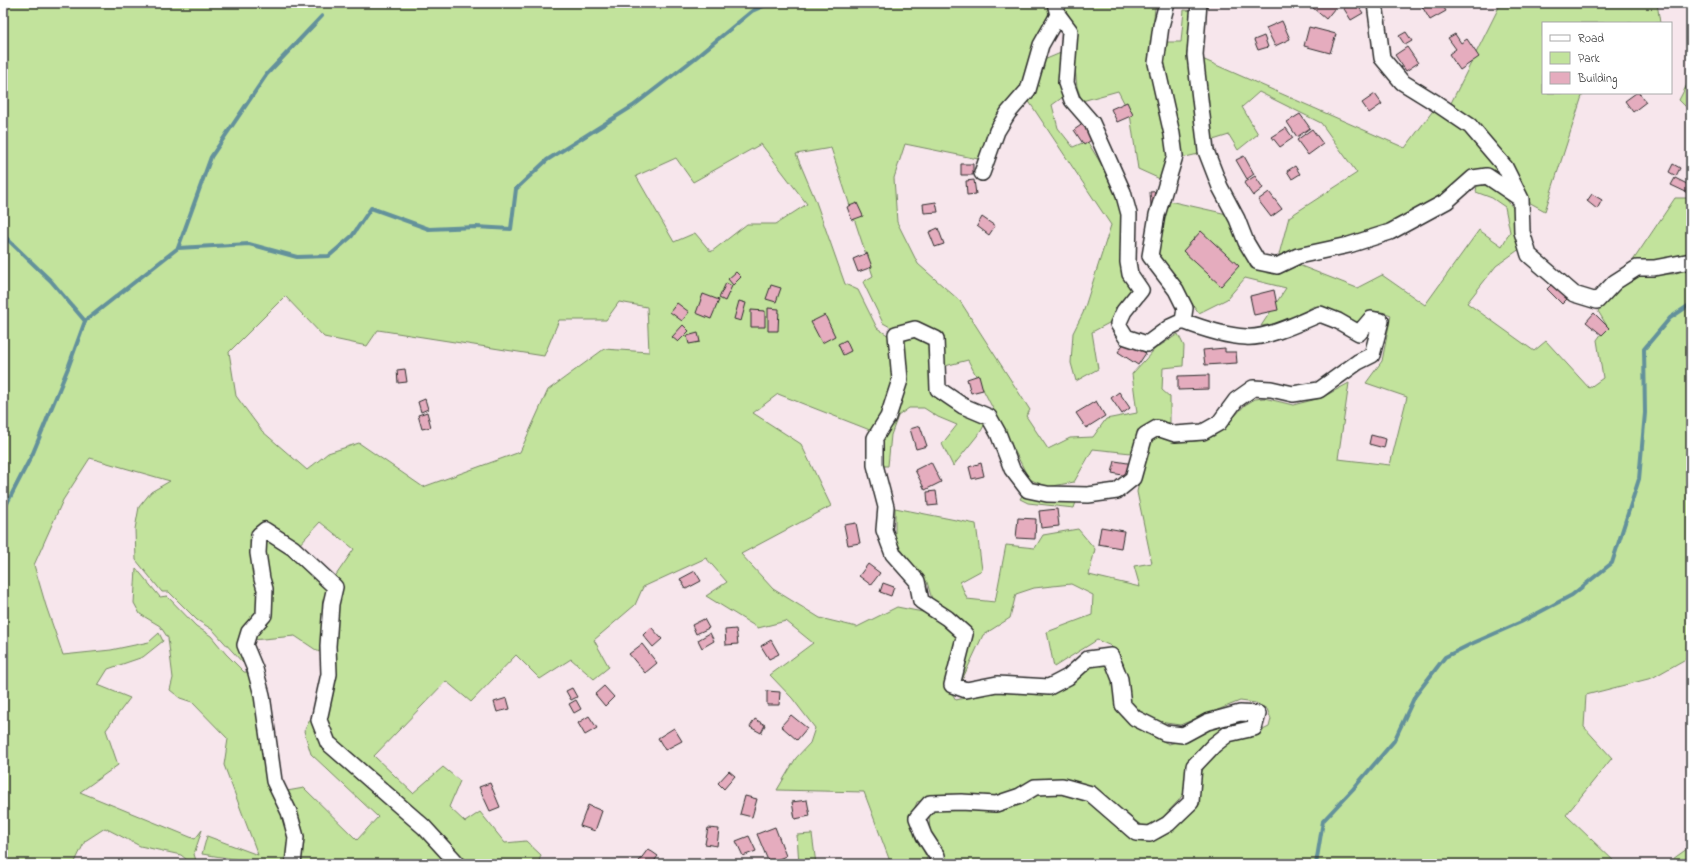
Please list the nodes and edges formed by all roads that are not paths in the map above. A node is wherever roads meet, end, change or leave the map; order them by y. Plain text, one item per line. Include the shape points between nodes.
1 (1167, 3) edge
2 (1199, 3) edge
3 (1375, 3) edge
4 (1057, 9) edge
5 (982, 173) dead end
6 (1521, 199) junction
7 (1691, 261) edge
8 (1182, 321) junction
9 (293, 864) edge
10 (458, 864) edge
11 (938, 864) edge

1 - 8 street via 1156,63 1175,156 1158,215 1150,256 1176,290 1185,308
2 - 6 street via 1195,55 1206,151 1220,187 1258,262 1277,266 1298,256 1349,245 1390,232 1447,201 1473,178 1487,176
3 - 6 street via 1382,58 1402,82 1470,126 1505,167
4 - 5 street via 1041,45 1028,90 1008,113 997,131
4 - 8 street via 1070,31 1066,84 1072,100 1092,123 1123,192 1129,214 1128,262 1130,274 1141,290 1124,311 1118,324 1126,337 1147,344
6 - 7 street via 1522,232 1529,256 1574,294 1597,301 1615,282 1638,268 1654,268
8 - 11 street via 1247,338 1274,332 1320,314 1359,334 1371,319 1381,321 1372,355 1319,390 1293,394 1253,388 1236,400 1219,423 1203,432 1175,434 1157,428 1145,435 1133,478 1117,490 1088,494 1047,494 1028,490 1012,469 989,417 963,406 938,389 936,339 915,329 896,334 900,380 888,417 875,438 875,464 886,507 884,530 893,554 918,581 921,601 965,634 952,685 966,690 997,684 1049,687 1068,677 1088,659 1111,656 1120,679 1123,704 1135,718 1165,733 1183,735 1213,720 1240,713 1258,714 1254,728 1228,734 1194,766 1191,802 1168,824 1150,834 1136,833 1091,794 1062,786 1035,787 1020,796 996,804 930,803 917,818 924,836 937,856
9 - 10 street via 296,837 289,812 274,781 262,695 245,645 248,632 264,615 265,589 258,553 259,536 266,530 293,548 335,587 328,646 329,674 319,720 328,743 424,827

